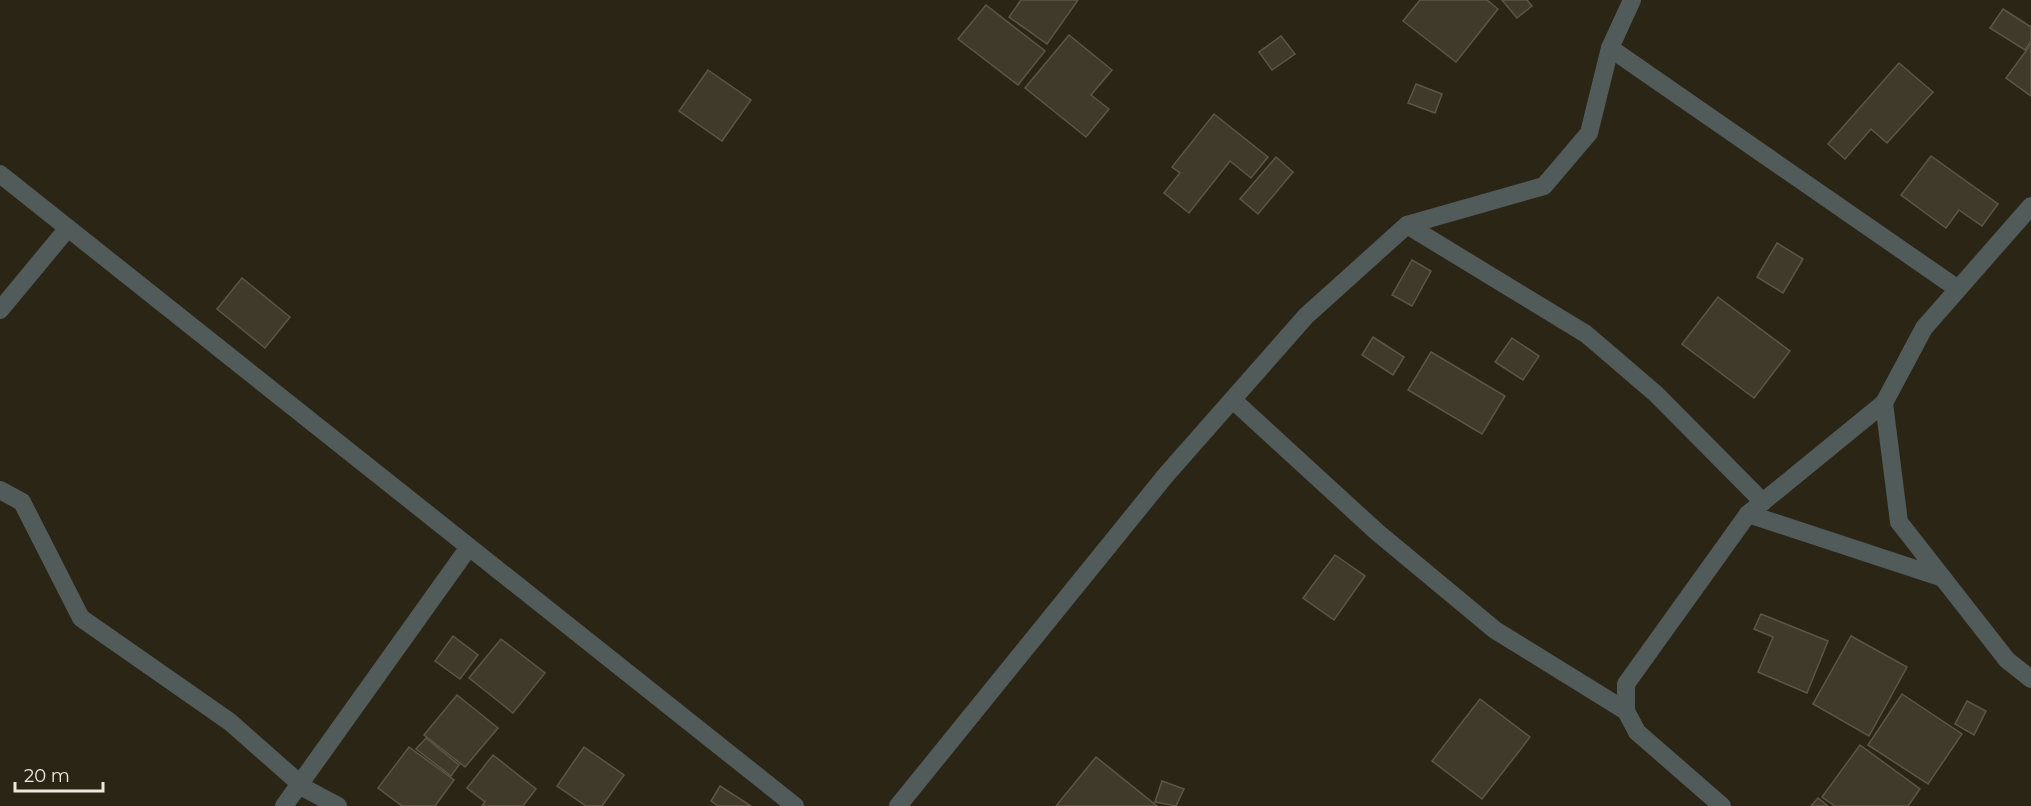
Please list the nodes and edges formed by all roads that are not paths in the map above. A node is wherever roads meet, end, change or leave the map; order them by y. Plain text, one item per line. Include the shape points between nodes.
1 (1632, 0) edge
2 (1610, 48) junction
3 (0, 174) edge
4 (2031, 206) edge
5 (1407, 225) junction
6 (68, 228) junction
7 (1958, 289) junction
8 (0, 310) edge
9 (1234, 401) junction
10 (1884, 403) junction
11 (0, 490) edge
12 (1763, 502) junction
13 (1748, 514) junction
14 (469, 547) junction
15 (1943, 578) junction
16 (2031, 680) edge
17 (1626, 711) junction
18 (300, 783) junction
19 (284, 806) edge
20 (338, 806) edge
21 (795, 806) edge
22 (898, 806) edge
23 (1722, 806) edge

1 - 2 street
2 - 5 street via 1589,133 1544,186
2 - 7 street
3 - 6 street
4 - 7 street
5 - 9 street via 1306,316
5 - 12 street via 1586,334 1656,394
6 - 8 street
6 - 14 street
7 - 10 street via 1924,328
9 - 17 street via 1377,532 1495,630
9 - 22 street via 1158,484
10 - 12 street
10 - 15 street via 1899,522
11 - 18 street via 22,502 81,618 230,722
12 - 13 street
13 - 15 street
13 - 17 street via 1626,684
14 - 18 street
14 - 21 street
15 - 16 street via 2007,660
17 - 23 street via 1637,732
18 - 19 street
18 - 20 street

